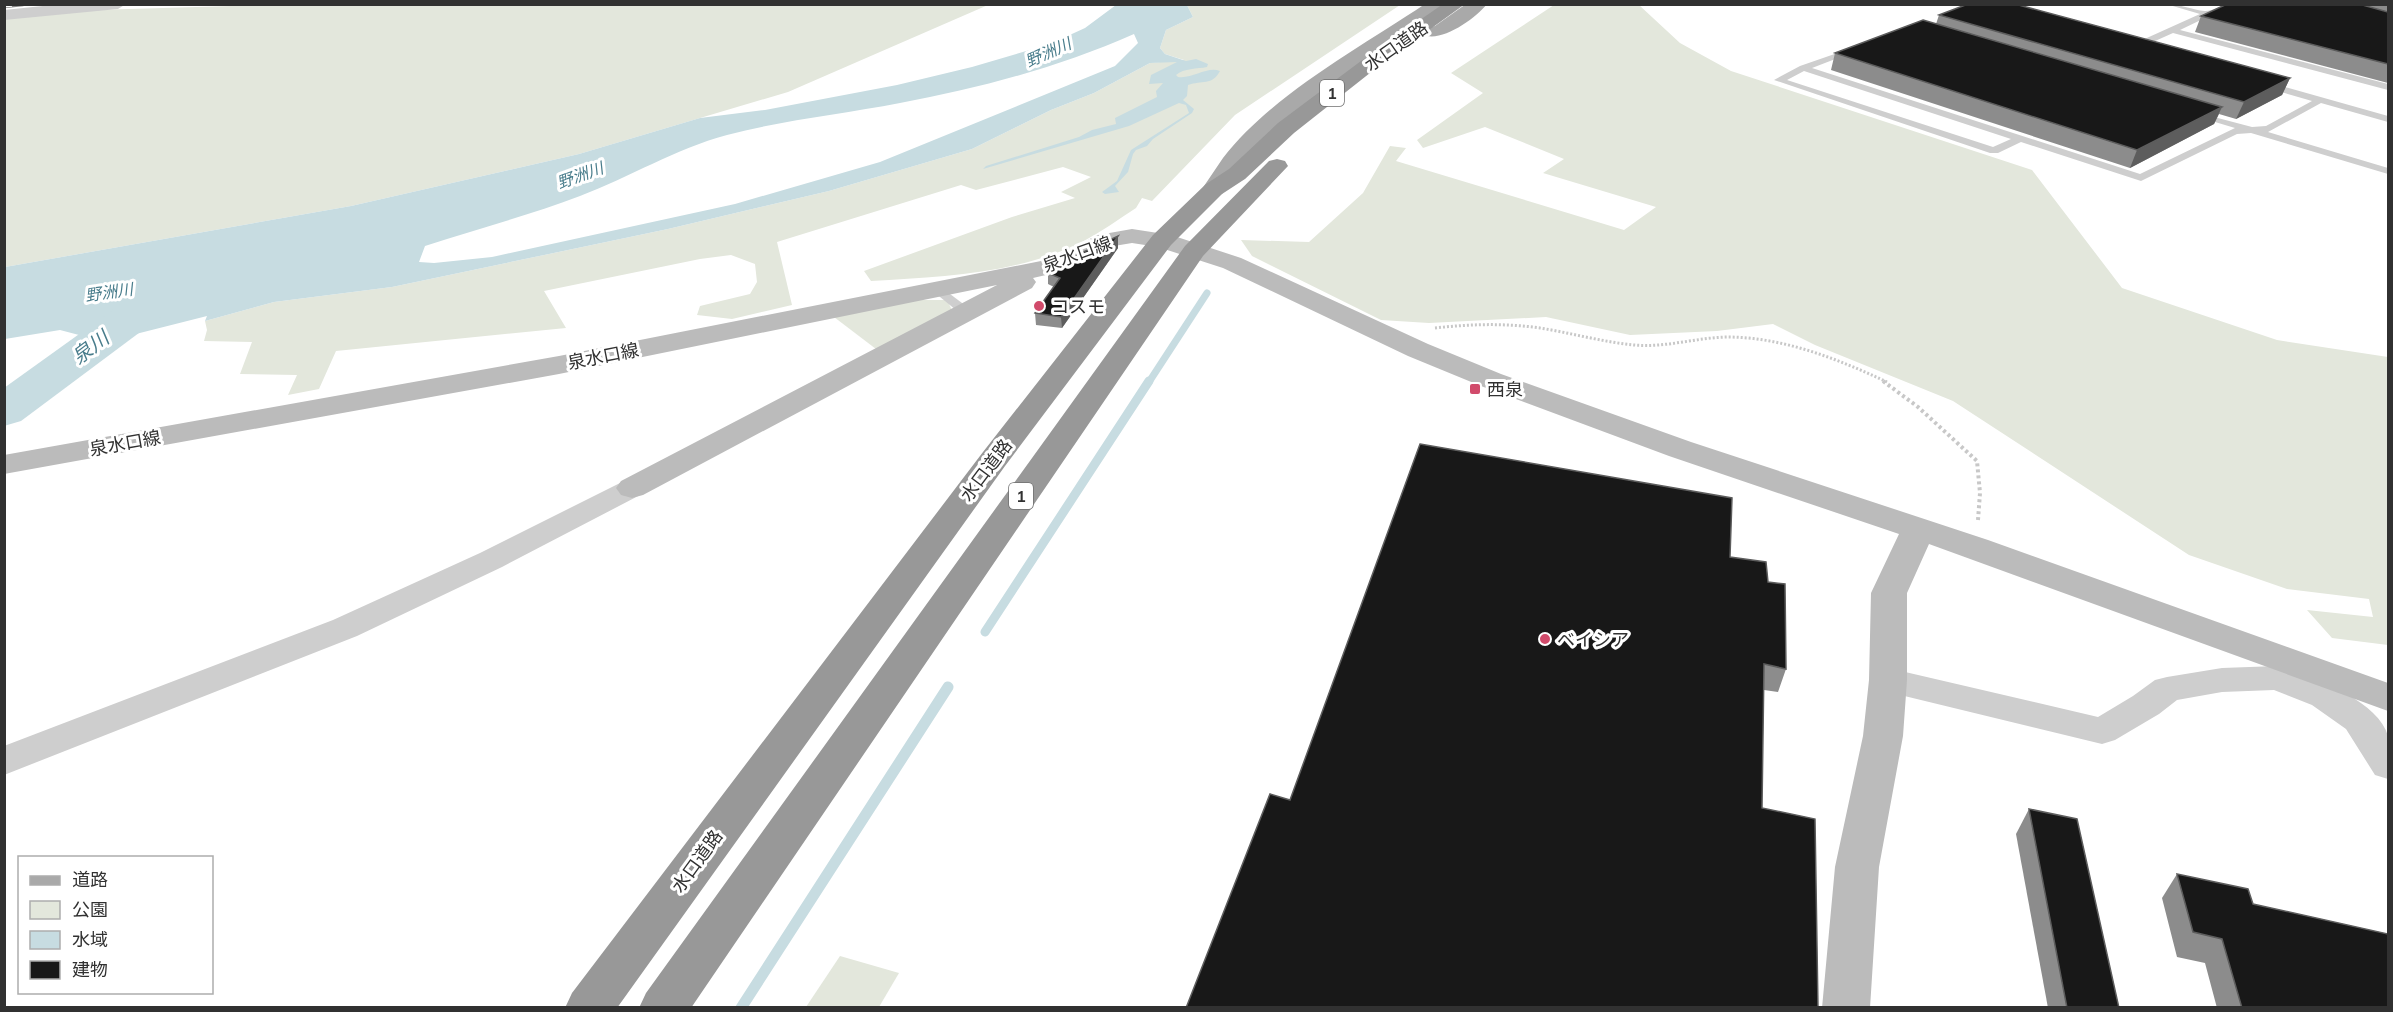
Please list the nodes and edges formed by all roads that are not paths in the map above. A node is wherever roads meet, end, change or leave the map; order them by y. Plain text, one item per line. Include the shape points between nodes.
1 (118, 4) edge
2 (1456, 4) edge
3 (1469, 4) edge
4 (1478, 4) edge
5 (2170, 4) edge
6 (2230, 4) edge
7 (2208, 14) junction
8 (4, 15) edge
9 (1436, 19) edge
10 (2172, 30) junction
11 (2121, 45) edge
12 (2132, 48) junction
13 (1860, 49) edge
14 (2143, 51) edge
15 (1803, 68) junction
16 (2254, 81) edge
17 (2388, 87) edge
18 (2320, 100) junction
19 (2184, 110) edge
20 (2388, 119) edge
21 (2251, 130) junction
22 (2019, 139) junction
23 (2388, 171) edge
24 (1214, 189) junction
25 (1178, 246) junction
26 (1054, 266) junction
27 (927, 291) junction
28 (966, 312) junction
29 (4, 465) edge
30 (632, 488) joint
31 (1919, 528) junction
32 (2278, 667) junction
33 (1888, 680) junction
34 (2388, 697) edge
35 (4, 761) edge
36 (2388, 765) edge
37 (589, 1008) edge
38 (663, 1008) edge
39 (1846, 1008) edge

1 - 8 street
2 - 24 highway, 水口道路 / 1 via 1368,65
3 - 9 highway, 水口道路 / 1
4 - 9 main road via 1442,30
5 - 7 lane
6 - 7 lane
7 - 10 lane
9 - 24 main road via 1305,95 1274,119 1223,172
9 - 25 highway, 水口道路 / 1 via 1406,57 1362,89
10 - 12 lane
10 - 17 lane
11 - 12 lane
12 - 14 lane
13 - 15 lane
15 - 22 lane
15 - 22 lane via 1779,80 1994,151
16 - 18 lane
18 - 20 lane
18 - 21 lane via 2268,129
19 - 21 lane
21 - 22 lane via 2235,131 2141,178
21 - 23 lane
24 - 25 highway, 水口道路 / 1
25 - 26 street, 泉水口線 via 1132,236 1107,240
25 - 31 street, 泉水口線 via 1232,263 1491,380
25 - 37 highway, 水口道路 / 1 via 886,603
25 - 38 highway, 水口道路 / 1
26 - 27 street, 泉水口線
26 - 28 street
27 - 28 lane
27 - 29 street, 泉水口線 via 558,365
28 - 30 street
30 - 35 street via 491,561 345,628
31 - 32 street, 泉水口線
31 - 33 street via 1889,593
32 - 33 street via 2167,689 2102,731
32 - 34 street, 泉水口線
32 - 36 street via 2359,720
33 - 39 street via 1883,736 1857,867

